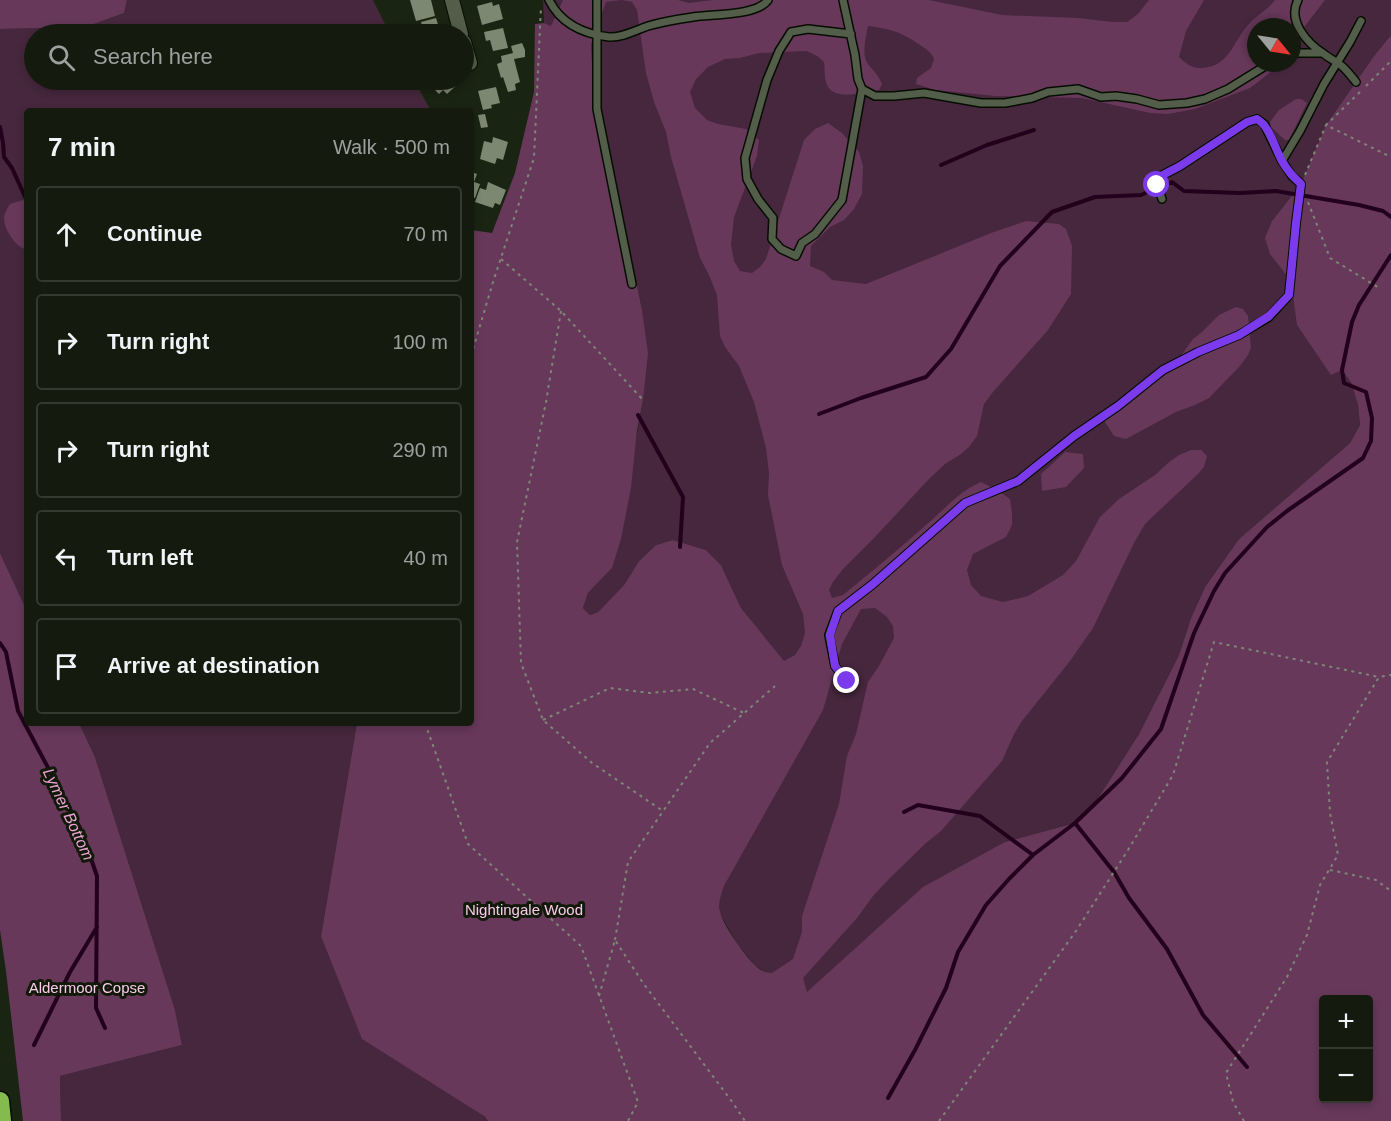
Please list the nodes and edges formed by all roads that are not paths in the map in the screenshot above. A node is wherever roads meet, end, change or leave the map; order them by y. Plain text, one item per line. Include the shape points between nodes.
1 (452, 0) edge
2 (549, 0) edge
3 (597, 0) edge
4 (768, 0) edge
5 (843, 0) edge
6 (1298, 0) edge
7 (1361, 21) dead end
8 (459, 24) edge
9 (598, 34) junction
10 (851, 34) junction
11 (1301, 52) edge
12 (1322, 53) junction
13 (1337, 63) junction
14 (1255, 72) edge
15 (1356, 82) dead end
16 (862, 89) junction
17 (1282, 161) junction
18 (1162, 199) dead end
19 (632, 284) dead end
20 (847, 681) dead end
21 (0, 1101) edge
22 (2, 1121) edge

1 - 8 street
2 - 9 lane via 567,24
3 - 9 lane
4 - 9 lane via 749,11 693,17 611,37
5 - 10 lane
6 - 12 lane via 1294,8 1297,25
7 - 13 lane
9 - 19 lane via 597,109
10 - 16 lane
10 - 16 lane via 808,29 791,32 767,80 745,158 747,179 773,218 772,239 796,256 802,243 815,234 842,200
11 - 12 lane
12 - 13 lane
13 - 15 lane
13 - 17 lane
14 - 16 lane via 1205,99 1159,105 1116,96 1101,97 1078,89 1005,103 924,93 875,96
17 - 18 lane via 1264,124 1257,119 1247,122 1159,177
17 - 20 lane via 1301,185 1289,295 1269,316 1239,335 1163,370 1018,481 965,503 838,611 830,635 835,666
21 - 22 highway

